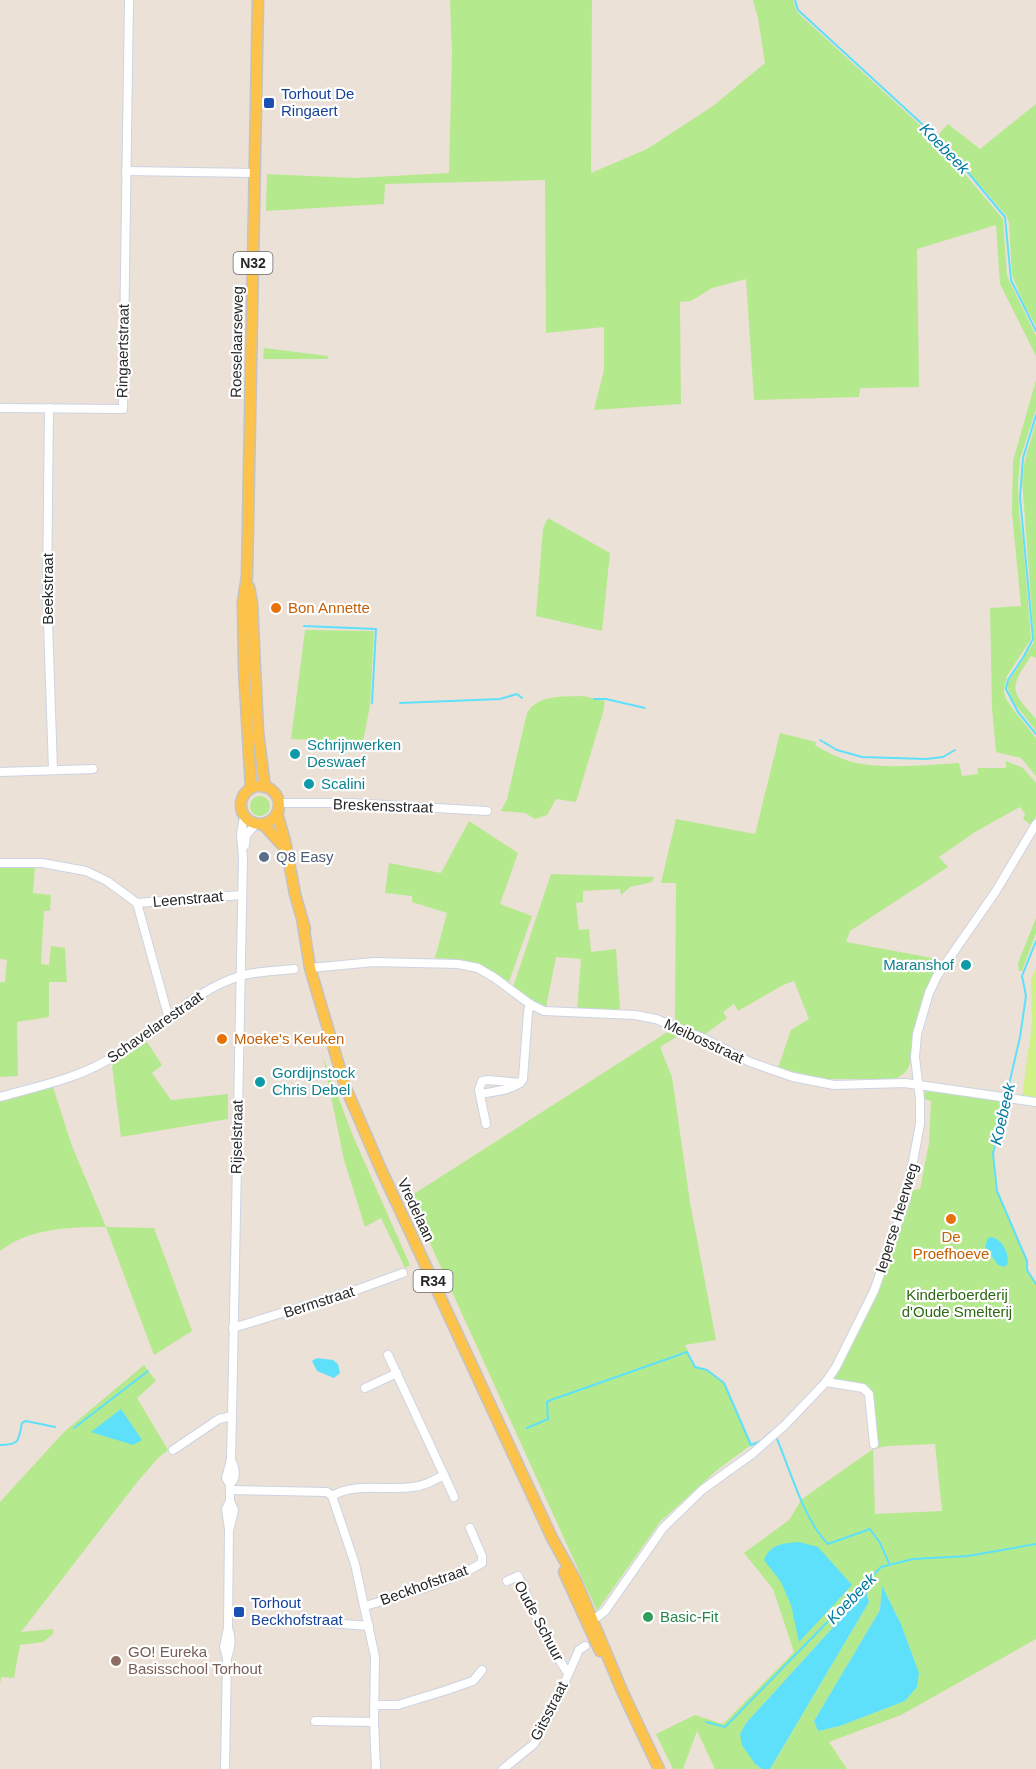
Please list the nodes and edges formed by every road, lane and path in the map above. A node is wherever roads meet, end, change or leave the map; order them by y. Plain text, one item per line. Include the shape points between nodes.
1 (129, 0) edge
2 (258, 0) edge
3 (126, 171) junction
4 (255, 173) junction
5 (0, 408) edge
6 (49, 408) junction
7 (247, 576) junction
8 (93, 769) dead end
9 (53, 770) junction
10 (0, 772) edge
11 (265, 787) junction
12 (251, 788) junction
13 (278, 808) junction
14 (487, 811) dead end
15 (244, 817) junction
16 (260, 824) junction
17 (1036, 824) edge
18 (285, 848) junction
19 (243, 858) junction
20 (0, 863) edge
21 (241, 895) junction
22 (137, 903) junction
23 (314, 967) junction
24 (294, 969) dead end
25 (241, 976) junction
26 (530, 1004) junction
27 (169, 1019) junction
28 (520, 1083) junction
29 (918, 1085) junction
30 (481, 1094) junction
31 (0, 1097) edge
32 (1036, 1102) edge
33 (486, 1124) dead end
34 (403, 1273) dead end
35 (233, 1328) junction
36 (388, 1355) dead end
37 (396, 1373) junction
38 (826, 1382) junction
39 (365, 1388) dead end
40 (232, 1416) junction
41 (874, 1444) dead end
42 (173, 1450) dead end
43 (444, 1475) junction
44 (230, 1487) junction
45 (332, 1496) junction
46 (454, 1497) dead end
47 (470, 1528) dead end
48 (507, 1581) dead end
49 (365, 1606) junction
50 (317, 1623) dead end
51 (590, 1623) junction
52 (369, 1626) junction
53 (585, 1646) dead end
54 (482, 1670) dead end
55 (568, 1673) junction
56 (374, 1705) junction
57 (315, 1721) dead end
58 (374, 1722) junction
59 (225, 1769) edge
60 (376, 1769) edge
61 (504, 1769) edge
62 (659, 1769) edge

1 - 3 street, Ringaertstraat
2 - 4 main road, Roeselaarseweg / N32
3 - 4 street
3 - 6 street, Ringaertstraat via 123,409
4 - 7 main road, Roeselaarseweg / N32
5 - 6 street, Ringaertstraat
6 - 9 street, Beekstraat via 47,593
7 - 11 main road, Roeselaarseweg / N32
7 - 12 main road, Roeselaarseweg / N32 via 243,602 244,669
8 - 9 street
9 - 10 street
11 - 12 main road
11 - 13 main road via 274,793
12 - 15 main road, N32 via 242,798
13 - 14 street, Breskensstraat via 351,803
13 - 16 main road, N32 via 270,821
13 - 18 main road, Vredelaan / R34
15 - 16 main road
15 - 19 street, Rijselstraat / N32
16 - 18 main road, Vredelaan / R34
16 - 19 street, Rijselstraat / N32 via 246,835
17 - 29 street, Ieperse Heerweg via 929,993 917,1034
18 - 23 main road, Vredelaan / R34
19 - 21 street, Rijselstraat / N32
20 - 22 street, Leenstraat via 42,863 86,871
21 - 22 street, Leenstraat
21 - 25 street, Rijselstraat / N32
22 - 27 street
23 - 26 street, Meibosstraat via 374,962 458,964 478,968
23 - 51 main road, Vredelaan / R34 via 345,1086 552,1538 576,1581
24 - 25 street
25 - 27 street, Schavelarestraat via 204,993
25 - 35 street, Rijselstraat / N32
26 - 28 street
26 - 29 street, Meibosstraat via 560,1013 656,1019 750,1062 815,1082
27 - 31 street, Schavelarestraat via 103,1063
28 - 30 street via 500,1092
28 - 30 street via 488,1080 482,1082
29 - 32 street, Meibosstraat
29 - 38 street, Ieperse Heerweg via 919,1137 900,1220 862,1317
30 - 33 street
34 - 35 street, Bermstraat
35 - 40 street, Rijselstraat / N32
36 - 37 street
37 - 39 street
37 - 43 street
38 - 41 street via 863,1388 869,1394
38 - 51 street, Ieperse Heerweg via 768,1441 684,1506 647,1549 605,1611
40 - 42 street via 219,1419
40 - 44 street, Rijselstraat / N32 via 231,1460 235,1478
43 - 45 street via 423,1486 342,1489
43 - 46 street
44 - 45 street via 327,1492
44 - 59 street, Rijselstraat / N32 via 234,1510 229,1529 231,1648 227,1658
45 - 49 street, Beckhofstraat
47 - 49 street, Beckhofstraat via 482,1563 464,1574
48 - 55 street, Oude Schuur via 518,1576 548,1643
49 - 52 street, Beckhofstraat
50 - 52 street, Beckhofstraat
51 - 62 main road, Vredelaan / R34
52 - 56 street, Beckhofstraat via 375,1657
53 - 55 street, Gitsstraat
54 - 56 street via 473,1681 447,1690 398,1705
55 - 61 street, Gitsstraat via 534,1744
56 - 58 street, Beckhofstraat
57 - 58 street
58 - 60 street, Beckhofstraat

